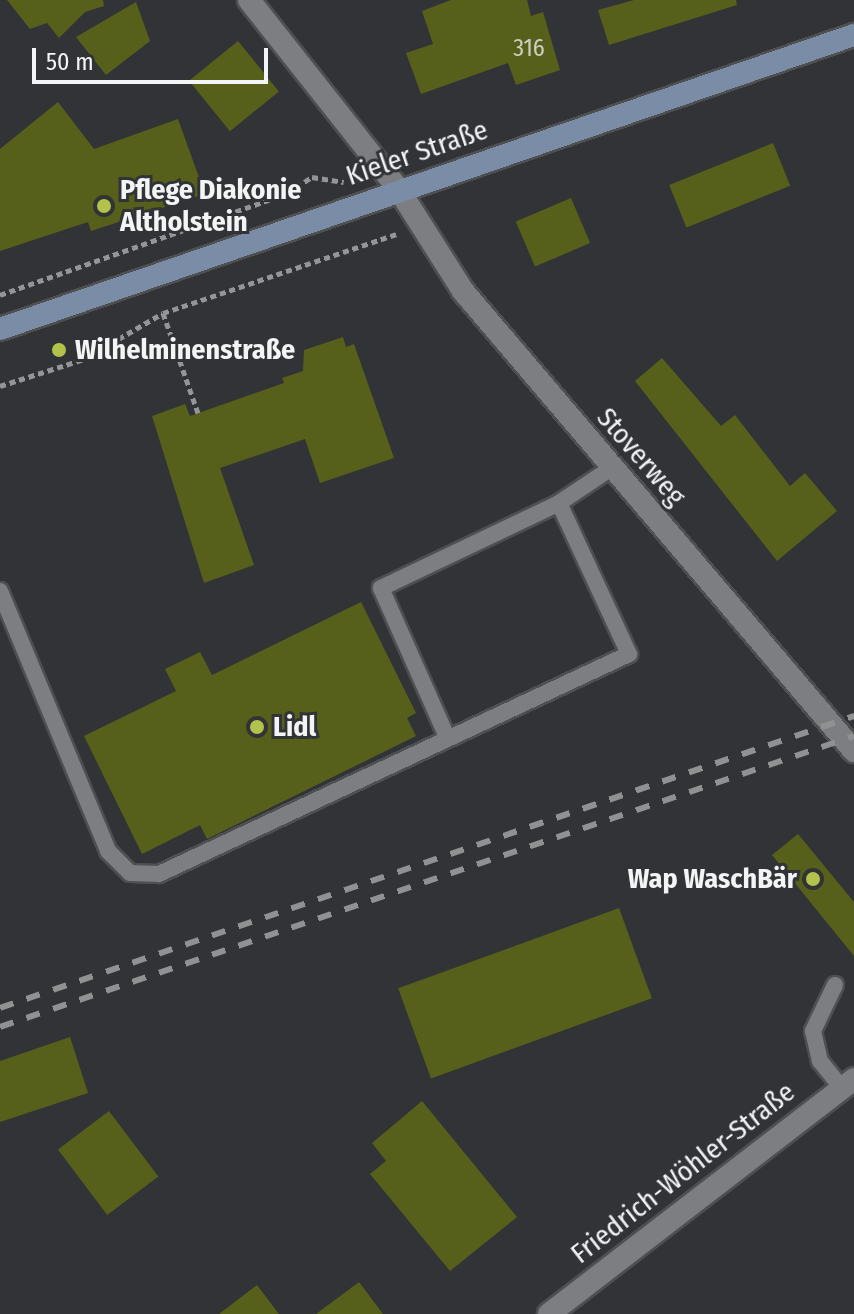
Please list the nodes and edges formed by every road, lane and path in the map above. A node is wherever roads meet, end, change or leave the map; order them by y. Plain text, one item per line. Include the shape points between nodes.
1 (249, 0) edge
2 (854, 35) edge
3 (355, 183) dead end
4 (399, 190) junction
5 (422, 225) junction
6 (0, 295) edge
7 (163, 313) junction
8 (0, 329) edge
9 (0, 386) edge
10 (198, 413) dead end
11 (610, 469) junction
12 (559, 503) junction
13 (0, 591) edge
14 (447, 737) junction
15 (854, 751) edge
16 (835, 985) dead end
17 (848, 1084) edge
18 (549, 1314) edge

1 - 4 street
2 - 4 main road, Kieler Straße
3 - 6 path via 312,177 288,193
4 - 5 street, Stoverweg
4 - 8 main road, Kieler Straße
5 - 7 path
5 - 11 street, Stoverweg via 463,291
7 - 9 path via 84,359
7 - 10 path
11 - 12 lane
11 - 15 street, Stoverweg
12 - 14 lane via 381,588
12 - 14 lane via 629,654
13 - 14 lane via 63,758 108,851 130,873 159,874
16 - 17 lane via 813,1031 820,1061
17 - 18 street, Friedrich-Wöhler-Straße

